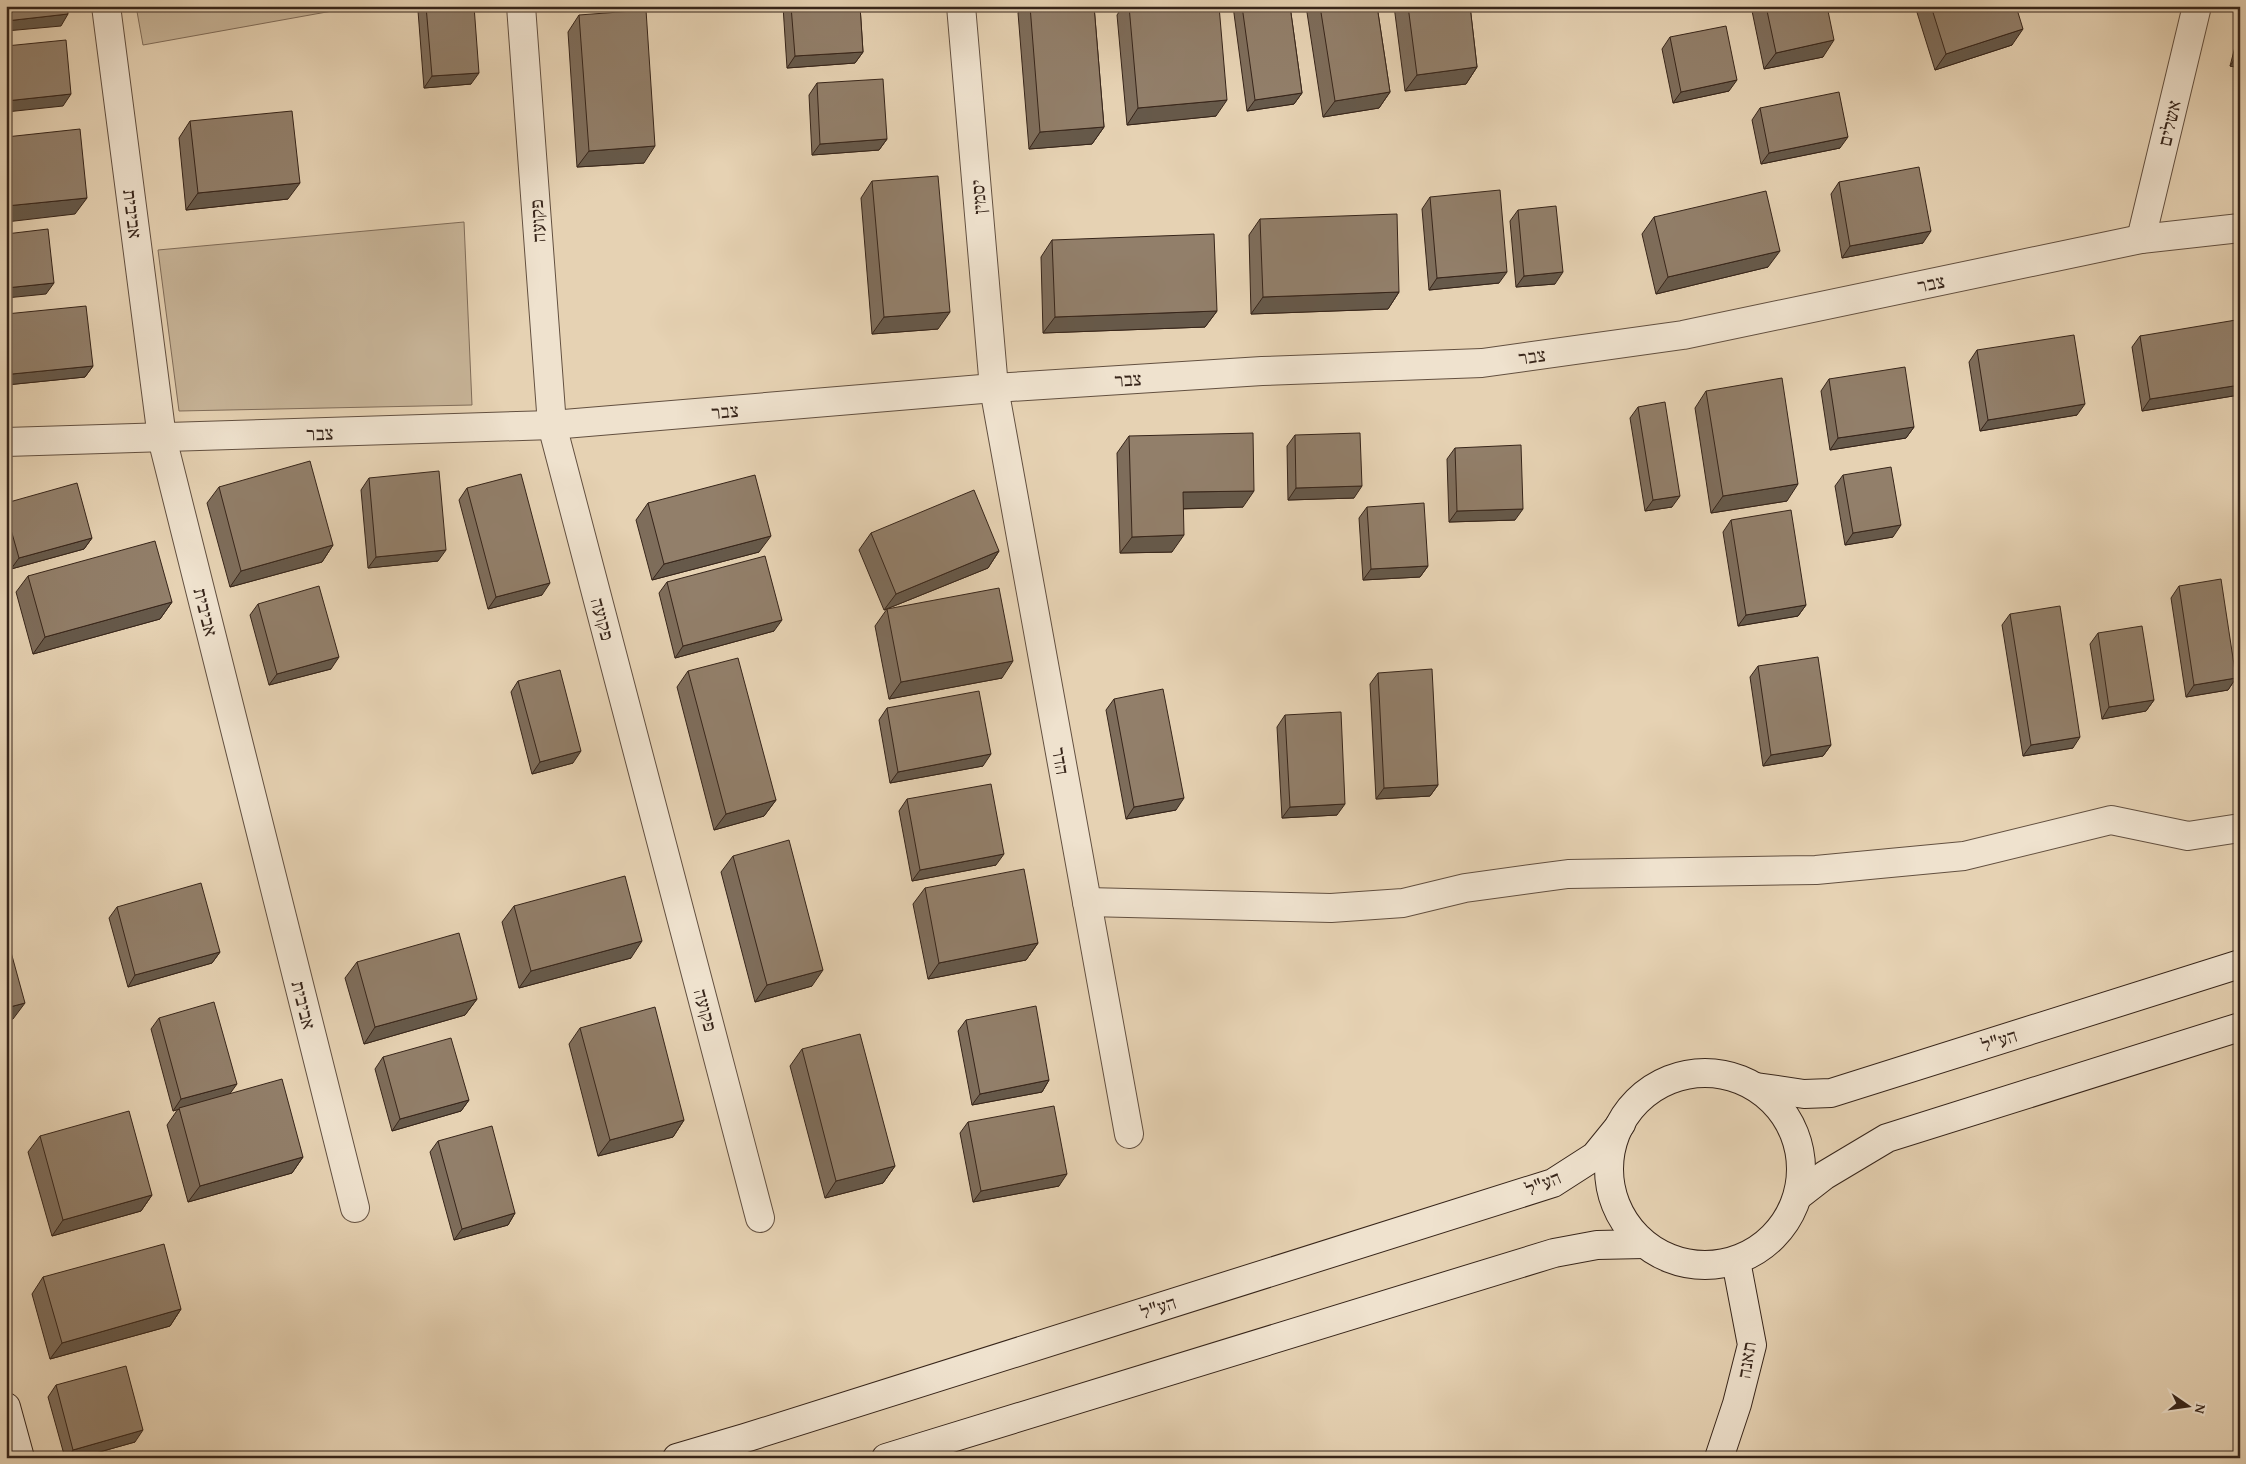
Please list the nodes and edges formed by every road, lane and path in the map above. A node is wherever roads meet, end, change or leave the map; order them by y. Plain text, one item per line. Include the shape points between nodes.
1 (106, 6) edge
2 (521, 6) edge
3 (961, 6) edge
4 (2197, 6) edge
5 (2240, 228) edge
6 (2141, 239) junction
7 (994, 388) junction
8 (552, 425) junction
9 (162, 438) junction
10 (6, 442) edge
11 (2240, 828) edge
12 (1087, 902) junction
13 (2240, 964) edge
14 (2240, 1027) edge
15 (1756, 1087) junction
16 (1620, 1124) junction
17 (1129, 1134) dead end
18 (1798, 1196) junction
19 (355, 1208) dead end
20 (760, 1218) dead end
21 (1644, 1244) junction
22 (1736, 1261) junction
23 (6, 1407) edge
24 (20, 1458) edge
25 (677, 1458) edge
26 (886, 1458) edge
27 (1719, 1458) edge

1 - 9 street, אביבית
2 - 8 street, פקועה
3 - 7 street, יסמין
4 - 6 street, אשלים
5 - 6 street, צבר
6 - 7 street, צבר via 1683,335 1482,363 1262,371
7 - 8 street, צבר
7 - 12 street, הדר
8 - 9 street, צבר
8 - 20 street, פקועה
9 - 10 street, צבר
9 - 19 street, אביבית
11 - 12 street via 2188,836 2111,820 1964,856 1816,870 1568,874 1465,888 1403,903 1340,908
12 - 17 street, הדר
13 - 15 street, הע"ל via 1832,1093 1804,1094
14 - 18 street via 1887,1138 1825,1175
15 - 16 street, הע"ל via 1727,1075 1696,1074 1666,1082 1640,1099
15 - 18 street via 1779,1107 1795,1134 1802,1165
16 - 21 street via 1612,1148 1609,1175 1614,1201 1626,1225
16 - 25 street, הע"ל via 1595,1156 1553,1183
18 - 22 street via 1785,1224 1764,1246
21 - 22 street via 1681,1262 1704,1266
21 - 26 street via 1596,1245 1554,1253
22 - 27 street, תאנה via 1752,1345
23 - 24 street

